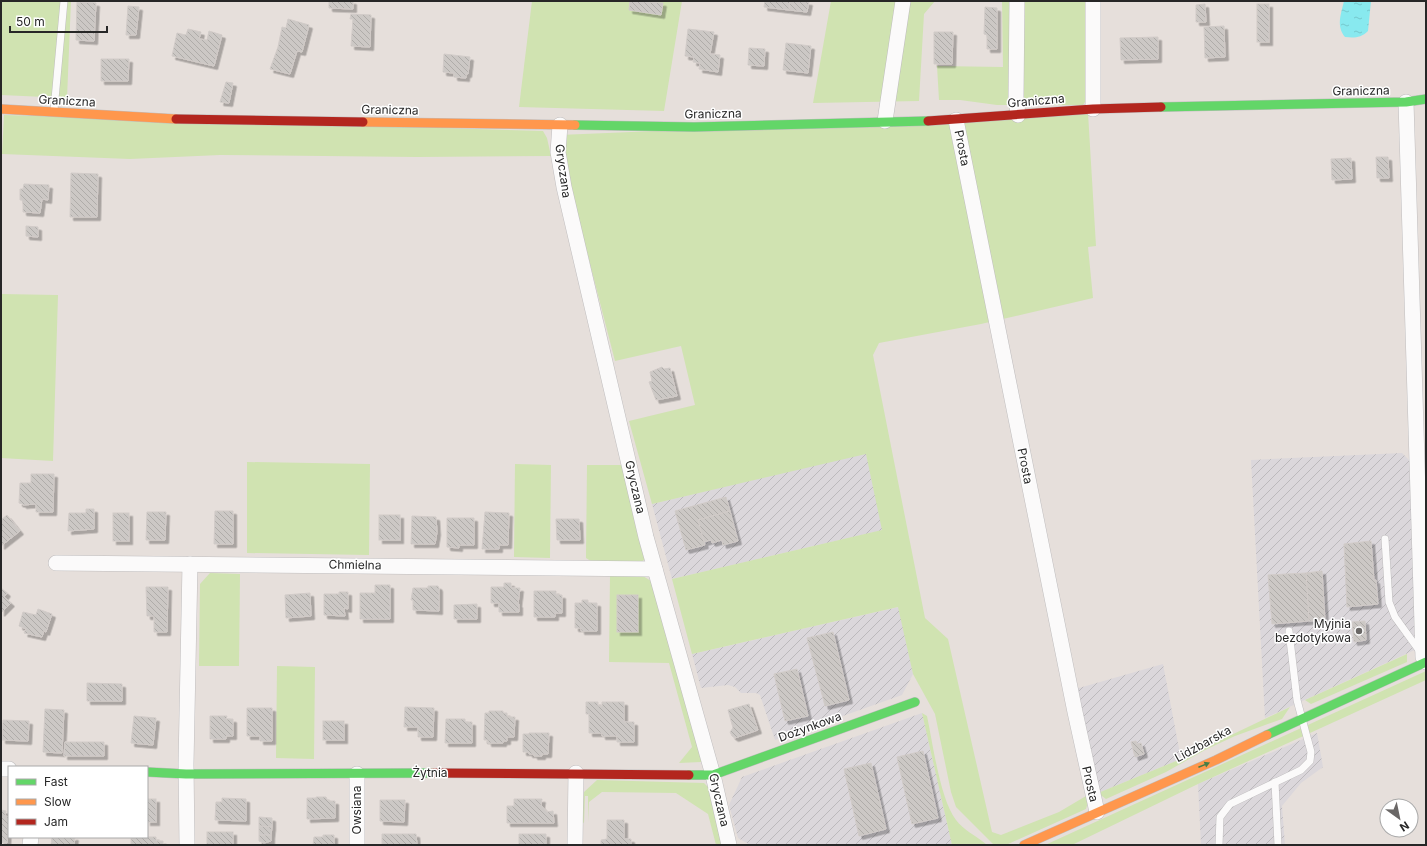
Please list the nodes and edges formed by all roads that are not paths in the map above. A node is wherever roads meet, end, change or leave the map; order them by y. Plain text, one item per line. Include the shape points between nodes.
1 (64, 1) edge
2 (903, 1) edge
3 (1018, 1) edge
4 (1093, 1) edge
5 (1426, 99) edge
6 (1406, 102) junction
7 (1, 109) edge
8 (1093, 109) junction
9 (54, 112) junction
10 (1018, 115) junction
11 (886, 120) junction
12 (956, 120) junction
13 (560, 125) junction
14 (1386, 539) dead end
15 (56, 563) dead end
16 (190, 564) junction
17 (655, 569) junction
18 (1289, 631) dead end
19 (1425, 661) edge
20 (914, 702) dead end
21 (1302, 719) junction
22 (1290, 724) junction
23 (1245, 735) dead end
24 (1205, 754) dead end
25 (148, 772) edge
26 (576, 773) junction
27 (186, 774) junction
28 (357, 774) junction
29 (713, 775) junction
30 (1275, 782) junction
31 (1155, 786) junction
32 (1097, 812) junction
33 (187, 845) edge
34 (357, 845) edge
35 (574, 845) edge
36 (729, 845) edge
37 (1024, 845) edge
38 (1219, 845) edge
39 (1278, 845) edge

1 - 9 lane
2 - 11 street
3 - 10 street
4 - 8 street
5 - 6 street, Graniczna
6 - 8 street, Graniczna
6 - 19 street
7 - 9 street, Graniczna
8 - 10 street, Graniczna
9 - 13 street, Graniczna via 198,120
10 - 12 street, Graniczna
11 - 12 street, Graniczna
11 - 13 street, Graniczna via 694,127
12 - 32 street, Prosta via 1074,712
13 - 17 street, Gryczana via 558,152 564,187
14 - 19 lane via 1389,602 1394,617
15 - 16 street, Chmielna
16 - 17 street, Chmielna
16 - 27 street
17 - 29 street, Gryczana
18 - 21 lane via 1296,700
19 - 21 street, Lidzbarska
20 - 29 street, Dożynkowa
21 - 22 street, Lidzbarska
21 - 30 lane via 1311,752 1310,761 1301,770
22 - 23 street, Lidzbarska
31 -> 22 street, Lidzbarska via 1223,757
24 - 31 street, Lidzbarska
25 - 27 street, Żytnia
26 - 28 street, Żytnia
26 - 29 street, Żytnia
26 - 35 street
27 - 28 street, Żytnia
27 - 33 street
28 - 34 street, Owsiana
29 - 36 street, Gryczana
30 - 38 lane via 1230,804 1220,817
30 - 39 lane
31 - 32 street, Lidzbarska
32 - 37 street, Lidzbarska

